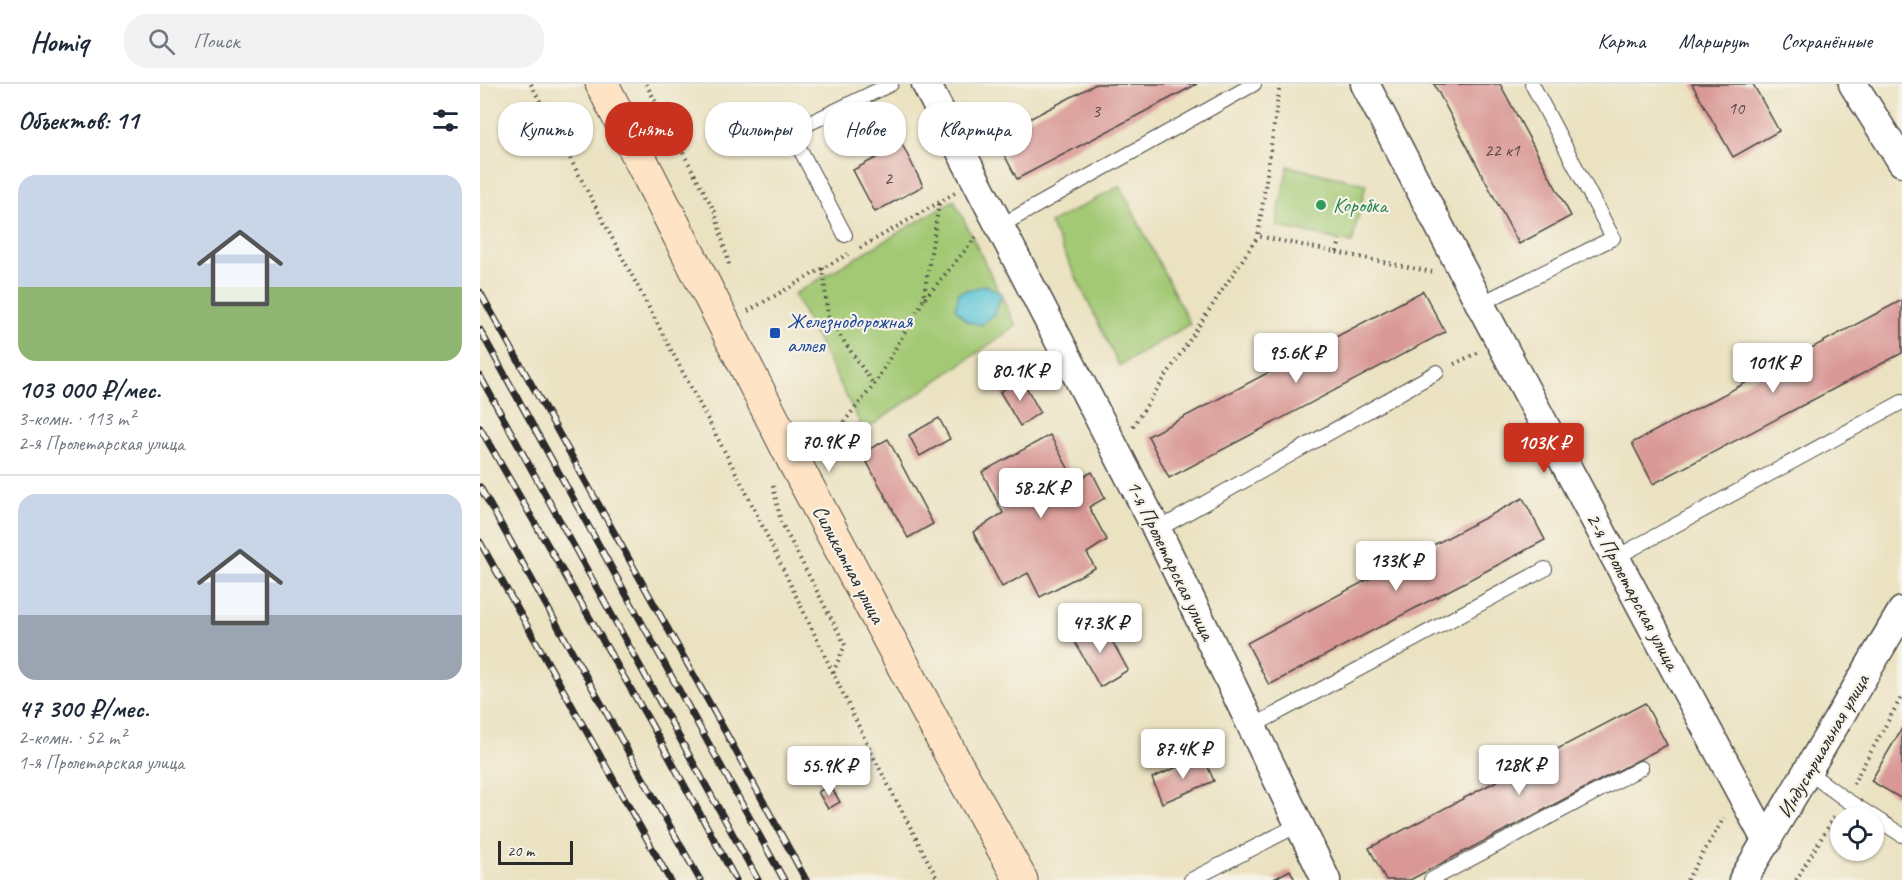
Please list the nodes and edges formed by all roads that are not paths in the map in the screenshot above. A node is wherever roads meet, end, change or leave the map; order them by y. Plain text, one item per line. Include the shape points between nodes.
1 (602, 84) edge
2 (891, 84) edge
3 (926, 84) edge
4 (1254, 84) edge
5 (1365, 84) edge
6 (1532, 84) edge
7 (1853, 84) edge
8 (1902, 162) edge
9 (997, 221) junction
10 (845, 235) dead end
11 (1480, 304) junction
12 (1437, 372) road end
13 (1902, 402) edge
14 (1157, 530) junction
15 (1615, 558) junction
16 (1545, 569) dead end
17 (1902, 611) edge
18 (1253, 726) junction
19 (1641, 768) dead end
20 (1808, 772) junction
21 (1298, 825) junction
22 (1902, 835) edge
23 (1767, 842) junction
24 (1021, 880) edge
25 (1191, 880) edge
26 (1326, 880) edge
27 (1431, 880) edge
28 (1743, 880) edge

1 - 24 street, Силикатная улица via 796,465
2 - 10 lane via 791,132
3 - 9 street, 1-я Пролетарская улица
4 - 9 lane
5 - 11 street, 2-я Пролетарская улица
6 - 11 lane via 1613,238
7 - 8 street
9 - 14 street, 1-я Пролетарская улица
11 - 15 street, 2-я Пролетарская улица
12 - 14 lane
13 - 15 lane
14 - 18 street, 1-я Пролетарская улица
15 - 23 street, 2-я Пролетарская улица
16 - 18 lane
17 - 20 street, Индустриальная улица
18 - 21 street, 1-я Пролетарская улица
19 - 27 lane
20 - 22 lane
20 - 23 street, Индустриальная улица
21 - 25 lane
21 - 26 street, 1-я Пролетарская улица
23 - 28 street, Индустриальная улица

